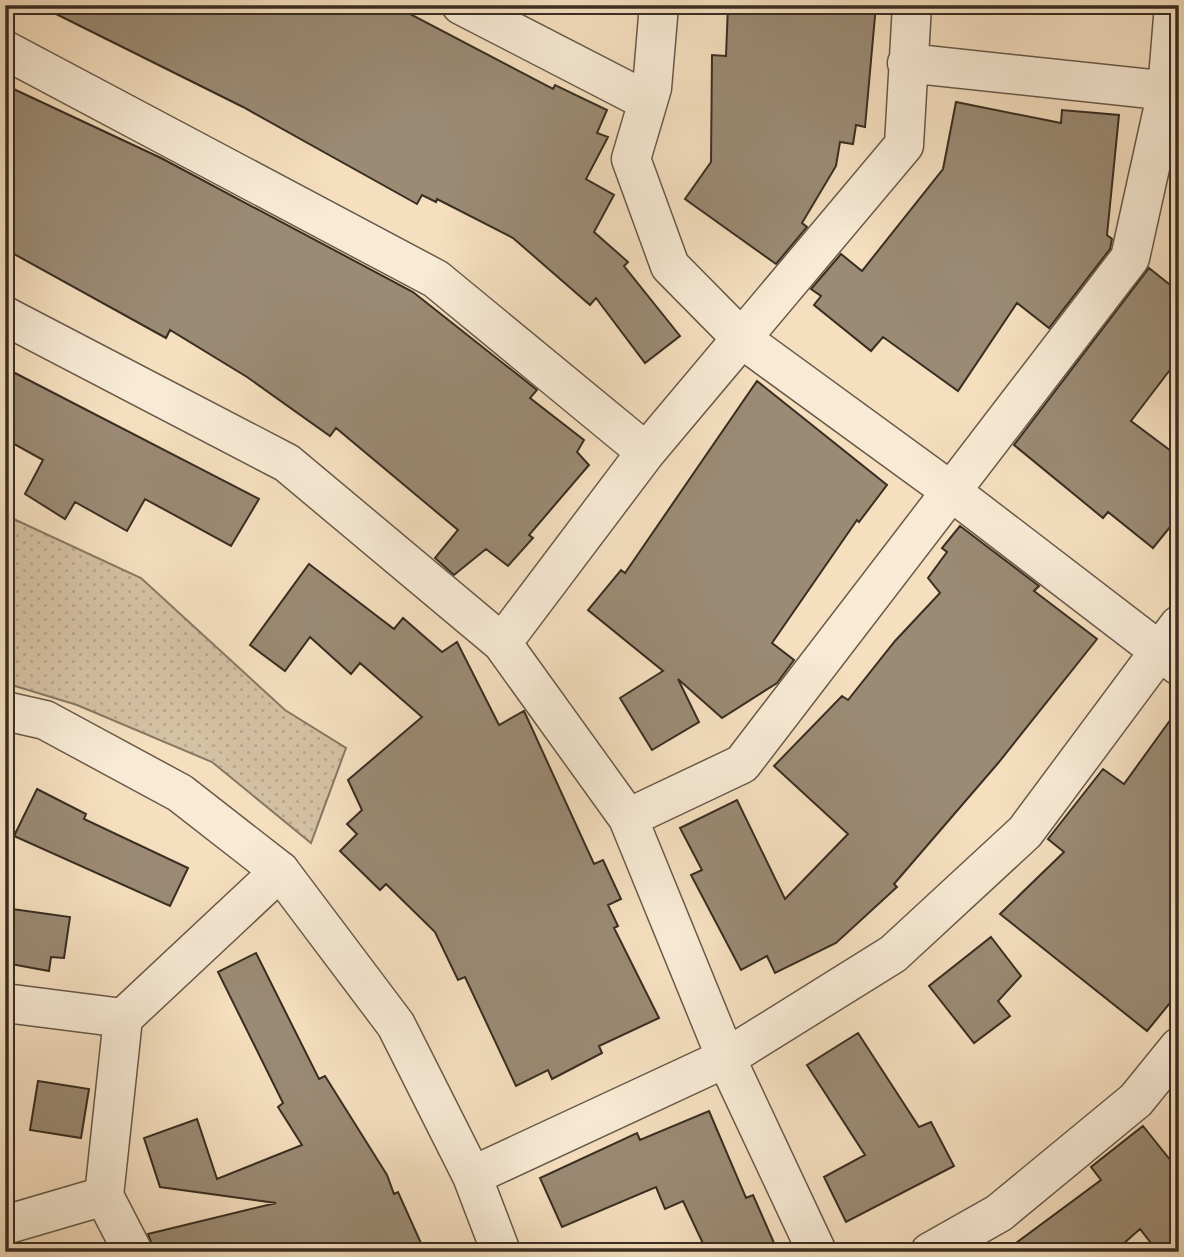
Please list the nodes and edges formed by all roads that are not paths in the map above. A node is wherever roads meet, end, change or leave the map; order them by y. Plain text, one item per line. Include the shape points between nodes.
1 (461, 5) edge
2 (659, 5) edge
3 (912, 5) edge
4 (1174, 5) edge
5 (5, 50) edge
6 (907, 62) junction
7 (1173, 92) edge
8 (648, 102) junction
9 (5, 316) edge
10 (742, 339) junction
11 (646, 452) junction
12 (952, 492) junction
13 (502, 643) junction
14 (1172, 647) edge
15 (5, 711) edge
16 (628, 818) junction
17 (280, 871) junction
18 (5, 1003) edge
19 (123, 1018) junction
20 (1179, 1047) edge
21 (726, 1058) junction
22 (472, 1176) junction
23 (104, 1196) junction
24 (5, 1225) edge
25 (133, 1252) edge
26 (501, 1252) edge
27 (817, 1252) edge
28 (930, 1252) edge

1 - 8 street
2 - 8 street
3 - 6 street
4 - 7 street
5 - 11 street via 436,279
6 - 7 street
6 - 10 street via 904,145
7 - 12 street via 1130,258
8 - 10 street via 631,159 670,266
9 - 13 street via 287,463
10 - 11 street
10 - 12 street
11 - 13 street
12 - 14 street
12 - 16 street via 742,764
13 - 16 street
14 - 21 street via 1025,832 893,954
15 - 17 street via 46,720 180,793
16 - 21 street
17 - 19 street
17 - 22 street via 396,1025
18 - 19 street
19 - 23 street
20 - 28 street via 1136,1100 1020,1196
21 - 22 street
21 - 27 street
22 - 26 street
23 - 24 street
23 - 25 street

